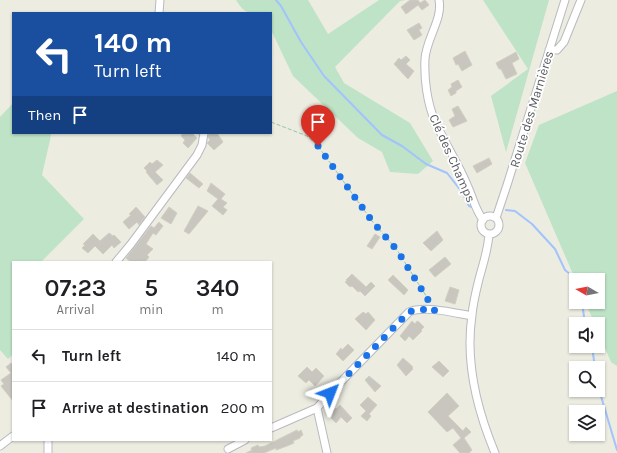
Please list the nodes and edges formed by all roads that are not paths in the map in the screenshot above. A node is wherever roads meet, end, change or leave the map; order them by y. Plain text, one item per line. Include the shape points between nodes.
1 (160, 0) edge
2 (439, 0) edge
3 (565, 0) edge
4 (581, 0) edge
5 (159, 12) edge
6 (550, 50) junction
7 (204, 134) edge
8 (496, 218) junction
9 (483, 220) junction
10 (489, 234) junction
11 (117, 261) edge
12 (472, 316) junction
13 (317, 408) junction
14 (272, 428) edge
15 (12, 437) edge
16 (48, 441) edge
17 (243, 441) edge
18 (0, 446) edge
19 (228, 449) dead end
20 (48, 453) edge
21 (327, 453) edge
22 (495, 453) edge

1 - 5 street
2 - 9 street, Clé des Champs via 439,13 425,57 430,107 468,186 475,209
3 - 6 street, Route des Marnières
4 - 6 street via 564,42 557,50
6 - 8 street, Route des Marnières
7 - 11 street via 197,155
8 - 9 street via 489,216
8 - 10 street, Route des Marnières via 498,229
9 - 10 street via 482,229
10 - 12 street, Route des Marnières
12 - 13 street via 419,309 409,312
12 - 22 street, Route des Marnières via 471,370 479,410
13 - 14 street
13 - 21 street
15 - 18 street
16 - 20 street
17 - 19 street

